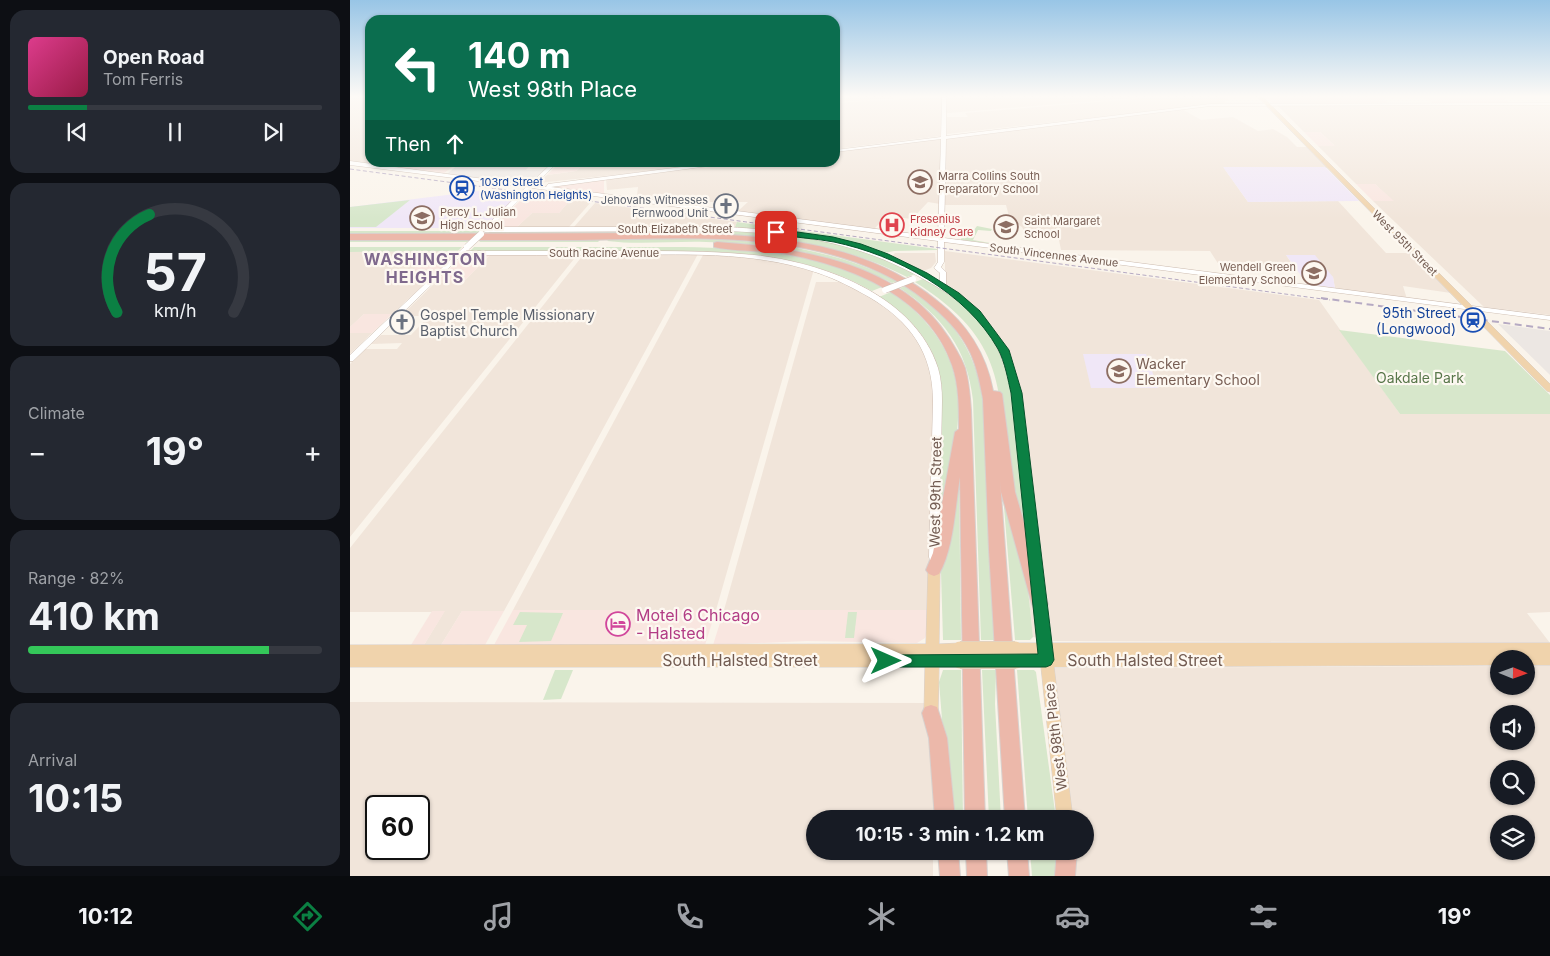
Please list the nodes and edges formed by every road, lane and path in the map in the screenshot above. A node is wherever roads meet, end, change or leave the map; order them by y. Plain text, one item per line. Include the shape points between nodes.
1 (943, 137) joint
2 (1303, 137) edge
3 (840, 149) edge
4 (350, 163) edge
5 (365, 165) edge
6 (380, 167) edge
7 (551, 167) edge
8 (695, 167) edge
9 (533, 187) junction
10 (487, 229) junction
11 (350, 237) edge
12 (942, 240) junction
13 (350, 245) edge
14 (462, 252) junction
15 (940, 269) junction
16 (924, 275) junction
17 (943, 287) junction
18 (873, 295) junction
19 (1474, 308) junction
20 (1550, 318) edge
21 (350, 359) edge
22 (982, 366) junction
23 (1550, 380) edge
24 (1550, 389) edge
25 (966, 418) junction
26 (934, 570) junction
27 (1040, 604) junction
28 (1550, 649) edge
29 (350, 651) edge
30 (932, 655) junction
31 (1045, 655) junction
32 (1550, 659) edge
33 (350, 660) edge
34 (931, 713) joint
35 (944, 810) edge
36 (975, 810) edge
37 (1014, 810) edge
38 (1064, 810) edge
39 (949, 860) edge
40 (976, 860) edge
41 (1017, 860) edge
42 (1066, 860) edge
43 (950, 876) edge
44 (977, 876) edge
45 (1018, 876) edge
46 (1065, 876) edge

1 - 3 main road
1 - 12 main road
2 - 19 main road, West 95th Street
4 - 5 main road, South Vincennes Avenue
6 - 9 main road, South Vincennes Avenue
7 - 9 main road
8 - 9 main road
9 - 10 main road
9 - 12 main road, South Vincennes Avenue
10 - 14 main road, bridge
10 - 16 main road, South Elizabeth Street via 766,230 858,246
11 - 22 highway via 722,237 762,239 814,248 878,268 922,291 957,323
12 - 15 main road
12 - 19 main road, South Vincennes Avenue
13 - 25 highway via 705,245 770,249 817,258 873,278 908,300 931,320 957,361
14 - 18 main road, South Racine Avenue via 745,255 816,269
14 - 21 main road
15 - 16 main road
15 - 17 main road
16 - 17 main road, South Elizabeth Street
16 - 18 main road, bridge
17 - 27 main road, West 98th Place via 966,303 991,331 1004,350 1011,370
18 - 26 main road, West 99th Street via 915,331 934,370 937,417
19 - 20 main road, South Vincennes Avenue
19 - 23 main road, West 95th Street
19 - 24 main road, West 95th Street
22 - 27 highway via 993,380 1008,492
22 - 37 highway via 990,416
25 - 26 highway via 959,437 940,554
25 - 36 highway
26 - 30 main road, West 99th Street
27 - 31 main road, West 98th Place
28 - 31 main road, South Halsted Street
29 - 30 main road, South Halsted Street
30 - 31 main road, South Halsted Street, bridge
30 - 33 main road, South Halsted Street
30 - 34 main road, West 99th Street
31 - 32 main road, South Halsted Street
31 - 38 main road, West 98th Place
34 - 35 highway via 938,738
39 - 43 highway
40 - 44 highway
41 - 45 highway
42 - 46 highway

